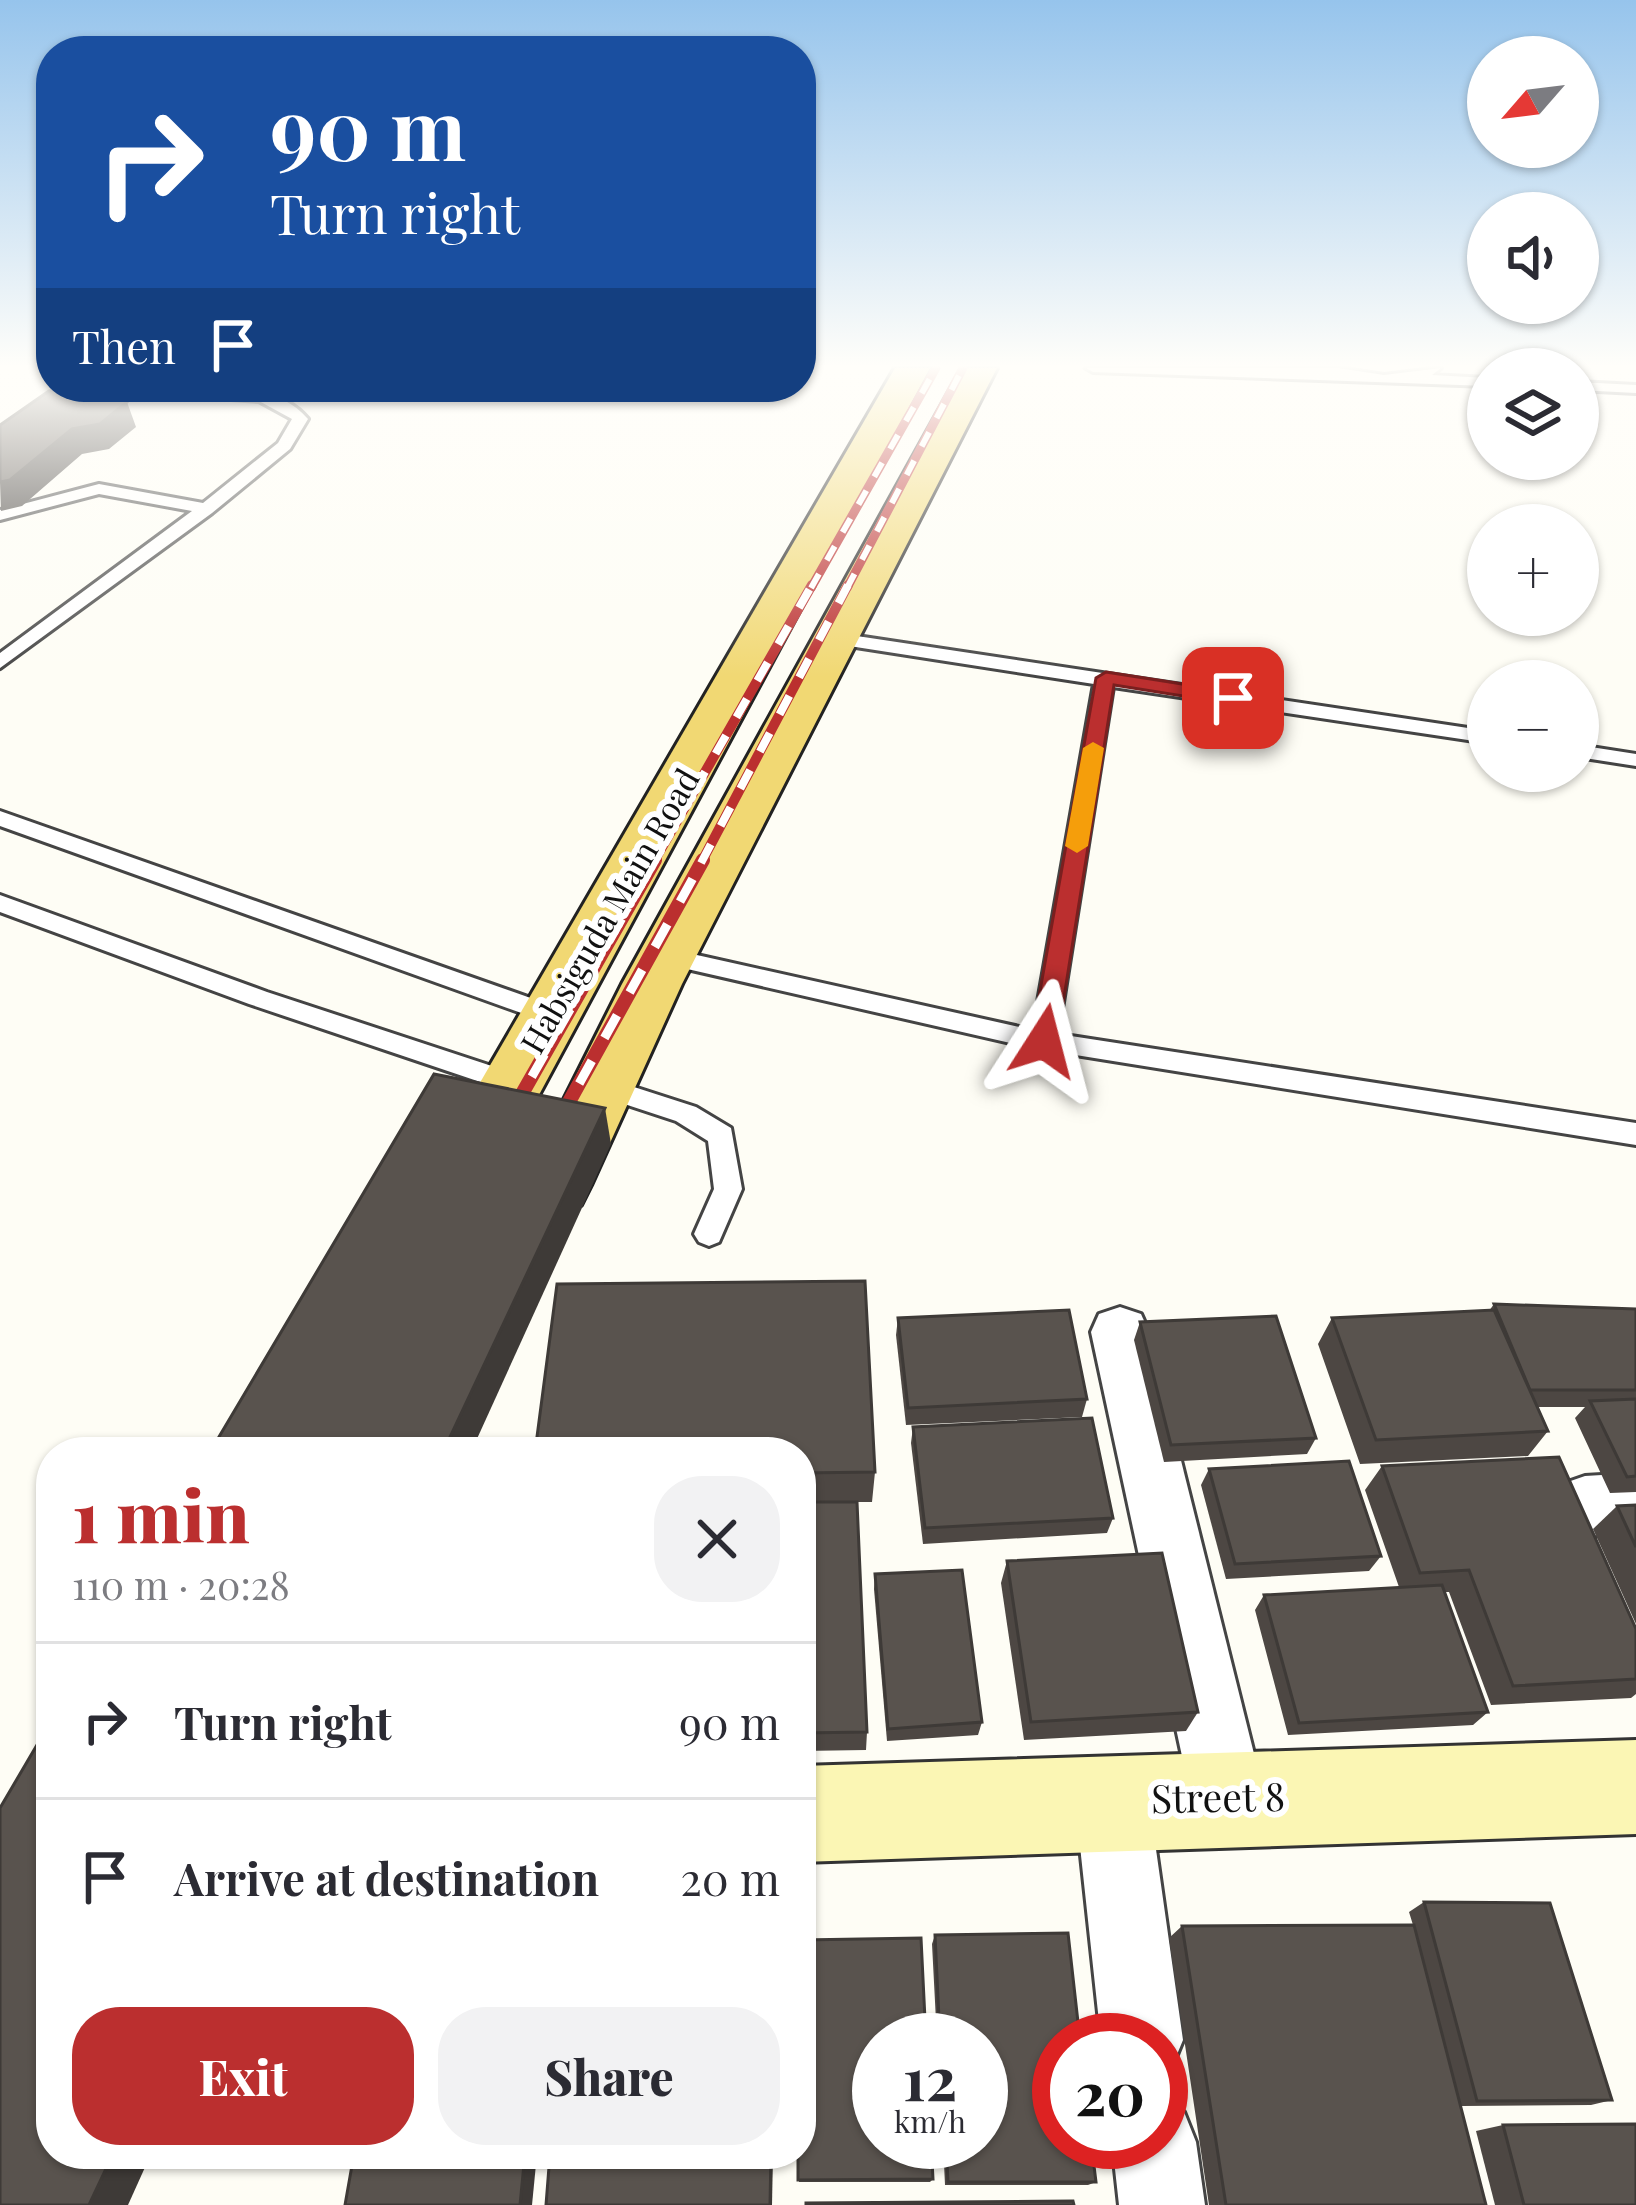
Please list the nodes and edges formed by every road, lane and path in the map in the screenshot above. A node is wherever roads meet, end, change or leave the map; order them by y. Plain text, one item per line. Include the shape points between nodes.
1 (253, 471) edge
2 (856, 471) edge
3 (918, 471) edge
4 (206, 509) junction
5 (0, 515) edge
6 (837, 639) junction
7 (0, 662) edge
8 (1106, 678) junction
9 (1467, 734) edge
10 (1599, 755) edge
11 (1636, 760) edge
12 (0, 818) edge
13 (0, 903) edge
14 (670, 956) junction
15 (550, 1014) junction
16 (1044, 1041) junction
17 (513, 1083) junction
18 (603, 1087) junction
19 (1636, 1135) edge
20 (443, 1206) edge
21 (709, 1234) dead end
22 (531, 1238) edge
23 (1120, 1332) dead end
24 (1636, 1787) edge
25 (1228, 1798) junction
26 (1112, 1800) junction
27 (816, 1813) edge
28 (1139, 2013) edge
29 (1157, 2169) edge
30 (1162, 2205) edge

1 - 4 lane
2 - 15 main road, Habsiguda Main Road
3 - 6 main road, Habsiguda Main Road
4 - 5 lane via 100,490
4 - 7 lane
6 - 8 lane
6 - 14 main road, Habsiguda Main Road
8 - 9 lane
8 - 16 lane
10 - 11 lane
12 - 15 lane
13 - 17 lane
14 - 16 lane
14 - 18 main road, Habsiguda Main Road
15 - 17 main road, Habsiguda Main Road
16 - 19 lane
17 - 20 main road, Habsiguda Main Road
18 - 21 lane via 686,1114 721,1136 728,1190
18 - 22 main road, Habsiguda Main Road
23 - 25 street
24 - 25 street, Street 8
25 - 26 street, Street 8
26 - 27 street, Street 8
26 - 28 street
29 - 30 street

